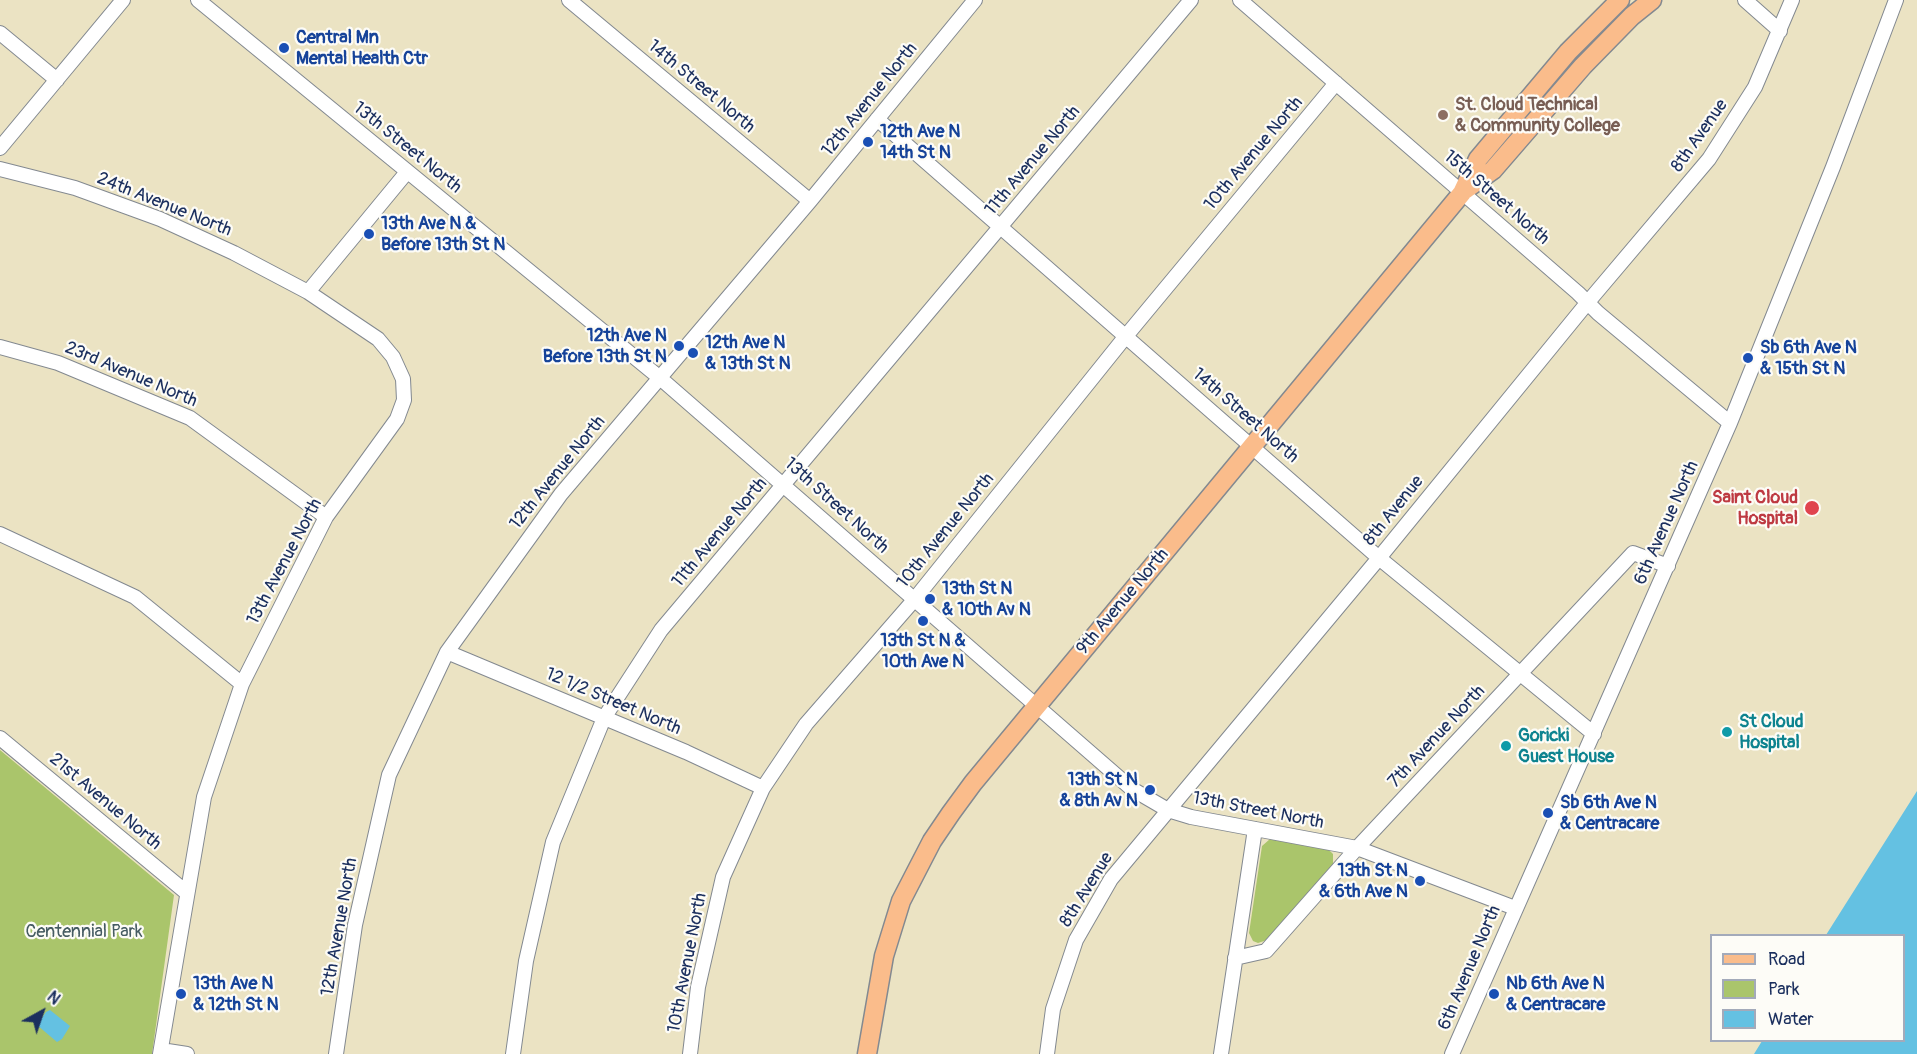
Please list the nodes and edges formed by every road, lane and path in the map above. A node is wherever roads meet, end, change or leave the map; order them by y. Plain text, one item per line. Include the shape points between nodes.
1 (123, 0) edge
2 (198, 0) edge
3 (569, 0) edge
4 (975, 0) edge
5 (1191, 0) edge
6 (1240, 0) edge
7 (1620, 0) edge
8 (1652, 0) edge
9 (1745, 0) edge
10 (1792, 0) edge
11 (1896, 0) edge
12 (1780, 31) junction
13 (0, 33) edge
14 (57, 80) junction
15 (1336, 83) junction
16 (877, 119) junction
17 (0, 148) edge
18 (0, 169) edge
19 (407, 172) junction
20 (1461, 193) junction
21 (810, 201) junction
22 (1002, 227) junction
23 (308, 292) junction
24 (1588, 303) junction
25 (1126, 336) junction
26 (0, 347) edge
27 (660, 378) junction
28 (1730, 423) junction
29 (1252, 446) junction
30 (784, 484) junction
31 (326, 517) junction
32 (0, 534) edge
33 (1379, 558) junction
34 (1668, 566) junction
35 (914, 600) junction
36 (447, 652) junction
37 (1521, 675) junction
38 (242, 684) junction
39 (1037, 707) junction
40 (604, 718) junction
41 (1594, 734) junction
42 (0, 738) edge
43 (763, 788) junction
44 (1168, 810) junction
45 (1255, 828) junction
46 (1357, 848) junction
47 (187, 893) junction
48 (1515, 908) junction
49 (1235, 958) junction
50 (160, 1052) edge
51 (187, 1054) edge
52 (336, 1054) edge
53 (513, 1054) edge
54 (690, 1054) edge
55 (867, 1054) edge
56 (1047, 1054) edge
57 (1221, 1054) edge
58 (1452, 1054) edge

1 - 14 street
2 - 19 street, 13th Street North
3 - 21 street, 14th Street North
4 - 16 street, 12th Avenue North
5 - 22 street, 11th Avenue North
6 - 15 street, 15th Street North
7 - 20 main road, 9th Avenue North via 1568,52 1478,159
8 - 20 main road, 9th Avenue North via 1583,66 1493,170
9 - 12 street
10 - 12 street, 8th Avenue
11 - 28 street, 6th Avenue North
12 - 24 street, 8th Avenue via 1755,87 1709,159
13 - 14 street
14 - 17 street
15 - 20 street, 15th Street North
15 - 25 street, 10th Avenue North
16 - 21 street, 12th Avenue North
16 - 22 street, 14th Street North
18 - 23 street, 24th Avenue North via 75,188 160,219
19 - 23 street
19 - 27 street, 13th Street North
20 - 24 street, 15th Street North
20 - 29 main road, 9th Avenue North
21 - 27 street, 12th Avenue North
22 - 25 street, 14th Street North
22 - 30 street, 11th Avenue North
23 - 31 street, 13th Avenue North via 378,339 393,357 403,379 404,400 397,419
24 - 28 street, 15th Street North
24 - 33 street, 8th Avenue
25 - 29 street, 14th Street North
25 - 35 street, 10th Avenue North
26 - 31 street, 23rd Avenue North via 58,363 190,418
27 - 30 street, 13th Street North
27 - 36 street, 12th Avenue North via 561,494
28 - 34 street, 6th Avenue North
29 - 33 street, 14th Street North
29 - 39 main road, 9th Avenue North
30 - 35 street, 13th Street North
30 - 40 street, 11th Avenue North via 661,630
31 - 38 street, 13th Avenue North
32 - 38 street via 135,597
33 - 37 street, 14th Street North
33 - 44 street, 8th Avenue
34 - 37 street, 7th Avenue North via 1633,553
34 - 41 street, 6th Avenue North
35 - 39 street, 13th Street North
35 - 43 street, 10th Avenue North via 806,724
36 - 40 street, 12 1/2 Street North
36 - 52 street, 12th Avenue North via 389,775 355,925
37 - 41 street, 14th Street North
37 - 46 street, 7th Avenue North
38 - 47 street, 13th Avenue North via 204,797
39 - 44 street, 13th Street North via 1132,789
39 - 55 main road, 9th Avenue North via 962,798 916,870 885,956
40 - 43 street, 12 1/2 Street North
40 - 53 street, 11th Avenue North via 553,842 526,961
41 - 48 street, 6th Avenue North
42 - 47 street, 21st Avenue North
43 - 54 street, 10th Avenue North via 723,877 698,987
44 - 45 street, 13th Street North via 1220,824
44 - 56 street, 8th Avenue via 1111,879 1076,940 1053,1010
45 - 46 street, 13th Street North
45 - 49 street
46 - 48 street, 13th Street North
46 - 49 street, 7th Avenue North via 1266,951
47 - 50 street, 13th Avenue North
48 - 58 street, 6th Avenue North
49 - 57 street
50 - 51 street

